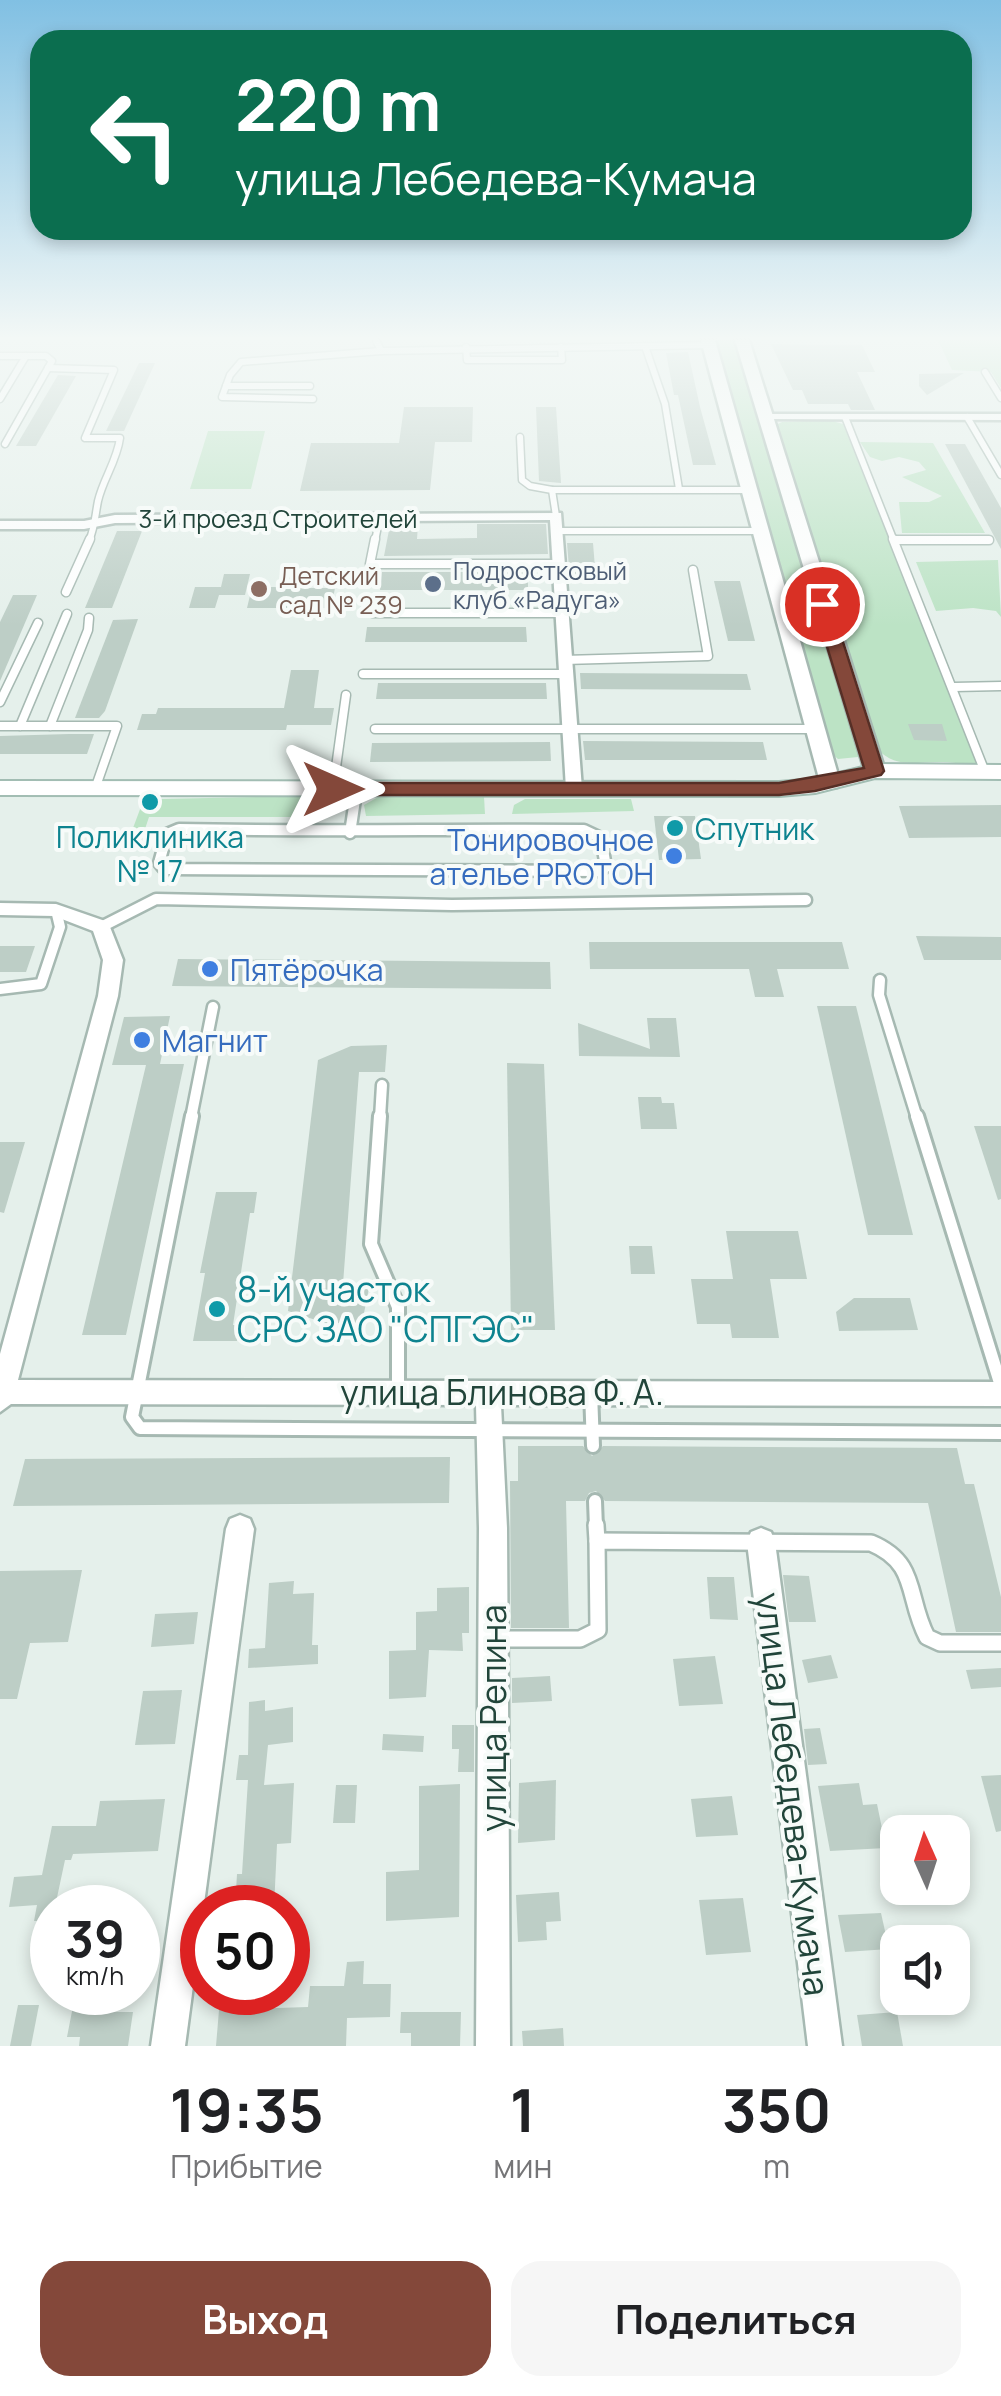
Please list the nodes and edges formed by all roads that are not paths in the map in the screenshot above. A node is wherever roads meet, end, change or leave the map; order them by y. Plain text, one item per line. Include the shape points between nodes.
1 (11, 435) edge
2 (86, 435) edge
3 (670, 435) edge
4 (734, 435) edge
5 (770, 435) edge
6 (853, 435) edge
7 (980, 435) edge
8 (520, 436) dead end
9 (6, 444) dead end
10 (997, 460) edge
11 (1001, 475) edge
12 (679, 489) junction
13 (552, 490) junction
14 (749, 490) junction
15 (380, 516) junction
16 (97, 523) junction
17 (556, 524) junction
18 (0, 525) edge
19 (760, 531) junction
20 (895, 540) junction
21 (989, 540) dead end
22 (558, 564) junction
23 (693, 570) dead end
24 (66, 592) dead end
25 (373, 613) dead end
26 (560, 613) junction
27 (67, 614) dead end
28 (89, 618) dead end
29 (38, 623) dead end
30 (565, 667) junction
31 (363, 674) dead end
32 (1001, 686) edge
33 (954, 687) junction
34 (346, 695) dead end
35 (0, 702) edge
36 (0, 726) edge
37 (20, 726) junction
38 (50, 726) junction
39 (376, 729) dead end
40 (571, 729) junction
41 (815, 730) junction
42 (875, 771) junction
43 (993, 772) edge
44 (830, 782) junction
45 (0, 788) edge
46 (95, 788) junction
47 (345, 789) junction
48 (574, 789) junction
49 (350, 833) junction
50 (806, 900) dead end
51 (0, 909) edge
52 (56, 910) junction
53 (101, 927) junction
54 (880, 980) dead end
55 (2, 988) edge
56 (0, 1002) edge
57 (213, 1007) dead end
58 (382, 1085) dead end
59 (1001, 1386) edge
60 (2, 1391) edge
61 (398, 1391) junction
62 (488, 1391) junction
63 (590, 1391) junction
64 (138, 1392) junction
65 (1001, 1394) edge
66 (489, 1430) junction
67 (1001, 1434) edge
68 (593, 1439) junction
69 (596, 1501) dead end
70 (240, 1529) dead end
71 (597, 1541) junction
72 (762, 1542) junction
73 (493, 1638) junction
74 (1001, 1643) edge
75 (168, 2046) edge
76 (492, 2046) edge
77 (826, 2046) edge

1 - 9 lane
2 - 16 lane via 120,438 98,500
3 - 12 lane
4 - 14 street
5 - 42 street
6 - 20 lane
7 - 10 lane
8 - 13 lane via 522,480
10 - 11 lane
12 - 13 lane
12 - 14 lane
13 - 17 lane
14 - 19 street
15 - 16 street, 3-й проезд Строителей
15 - 17 street, 3-й проезд Строителей
15 - 22 lane via 370,564
16 - 18 street, 3-й проезд Строителей
16 - 24 lane
17 - 19 lane
17 - 22 street
19 - 41 street
20 - 21 lane
20 - 33 lane
22 - 26 street
23 - 30 lane via 708,656
25 - 26 lane
26 - 30 street
27 - 37 lane
28 - 38 lane
29 - 35 lane
30 - 31 lane
30 - 40 street
32 - 33 lane
33 - 43 lane
34 - 47 lane
36 - 37 lane
37 - 38 lane
38 - 46 lane via 117,726
39 - 40 lane
40 - 41 lane
40 - 48 street
41 - 44 street
42 - 43 main road
42 - 44 main road
44 - 48 main road via 779,789
45 - 46 main road
46 - 47 main road
47 - 48 main road
47 - 49 lane
49 - 49 lane via 179,830 167,834 159,863 203,869 606,867 604,840 584,830
50 - 53 lane via 452,905 156,899
51 - 52 street
52 - 53 street
52 - 55 lane via 60,927 42,984
53 - 60 street via 114,960 108,996
54 - 59 lane via 879,995
55 - 56 lane
57 - 64 lane
58 - 61 lane via 371,1244 398,1306
60 - 64 street, улица Блинова Ф. А.
61 - 62 street, улица Блинова Ф. А.
61 - 64 street, улица Блинова Ф. А.
62 - 63 street, улица Блинова Ф. А.
62 - 66 street, улица Репина
63 - 65 street, улица Блинова Ф. А.
63 - 68 lane
64 - 66 lane via 132,1418 140,1428
66 - 68 lane
66 - 73 street, улица Репина
67 - 68 lane
69 - 71 lane
70 - 75 street
71 - 72 lane
71 - 73 lane via 601,1622 590,1637
72 - 74 lane via 884,1546 904,1564 927,1636 940,1643
72 - 77 street, улица Лебедева-Кумача
73 - 76 street, улица Репина

